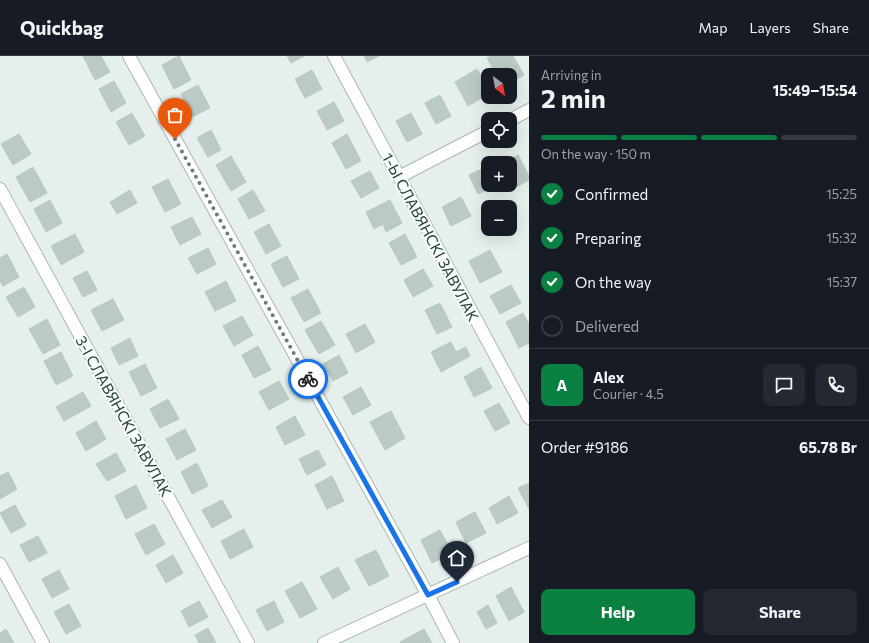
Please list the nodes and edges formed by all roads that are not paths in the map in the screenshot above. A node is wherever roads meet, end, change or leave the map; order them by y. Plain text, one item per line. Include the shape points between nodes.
1 (128, 56) edge
2 (334, 56) edge
3 (529, 110) edge
4 (517, 116) edge
5 (481, 135) edge
6 (399, 177) junction
7 (0, 189) edge
8 (529, 418) edge
9 (529, 548) edge
10 (0, 564) edge
11 (428, 595) junction
12 (43, 643) edge
13 (248, 643) edge
14 (324, 643) edge
15 (453, 643) edge

1 - 11 street
2 - 6 street, 1-Ы СЛАВЯНСКІ ЗАВУЛАК
3 - 4 street
5 - 6 street
6 - 8 street, 1-Ы СЛАВЯНСКІ ЗАВУЛАК
7 - 13 street, 3-І СЛАВЯНСКІ ЗАВУЛАК
9 - 11 street
10 - 12 street
11 - 14 street
11 - 15 street

